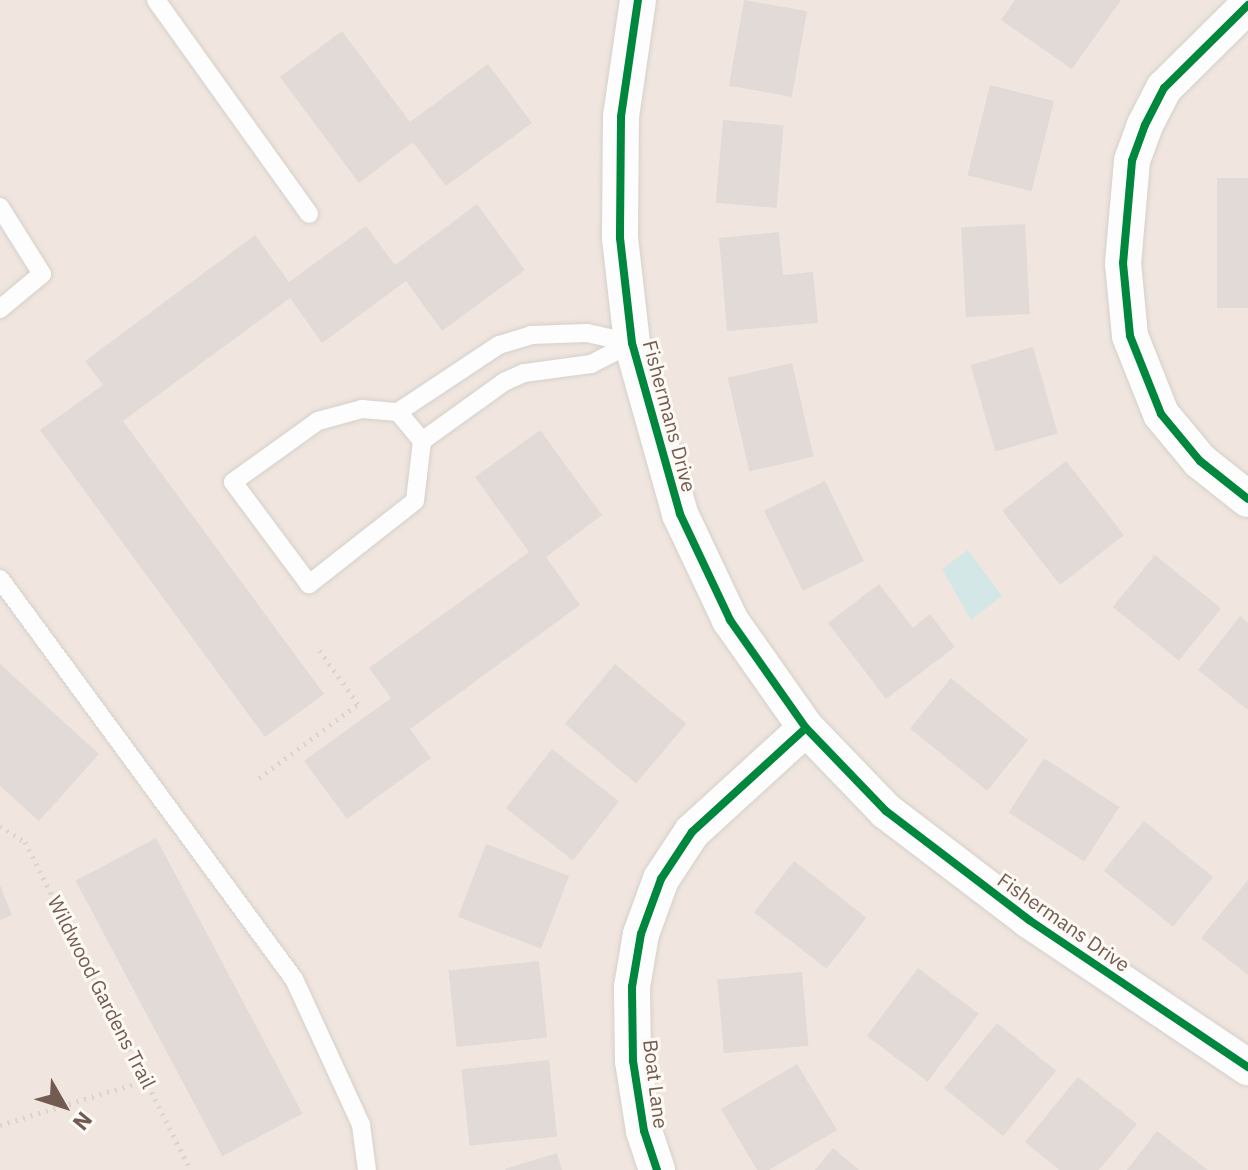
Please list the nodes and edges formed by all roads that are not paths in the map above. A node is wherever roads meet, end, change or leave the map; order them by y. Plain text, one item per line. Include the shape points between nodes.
1 (156, 0) edge
2 (638, 0) edge
3 (1248, 5) edge
4 (0, 207) edge
5 (309, 214) dead end
6 (0, 309) edge
7 (632, 343) junction
8 (398, 412) junction
9 (422, 441) junction
10 (1248, 499) edge
11 (0, 579) edge
12 (806, 728) junction
13 (1248, 1067) edge
14 (367, 1170) edge
15 (657, 1170) edge

1 - 5 lane
2 - 7 street, Fishermans Drive via 621,117 620,238
3 - 10 street via 1164,88 1145,125 1132,161 1123,263 1130,336 1161,414 1200,461
4 - 6 lane via 42,274
7 - 8 lane via 587,333 531,335 499,345
7 - 9 lane via 591,364 524,373 504,382
7 - 12 street, Fishermans Drive via 680,514 730,620
8 - 9 lane
8 - 9 lane via 362,409 318,421 233,482 309,584 415,501
11 - 14 lane via 294,979 361,1125
12 - 13 street, Fishermans Drive via 851,778 932,848
12 - 15 street, Boat Lane via 692,832 661,879 641,934 632,987 633,1061 644,1131

